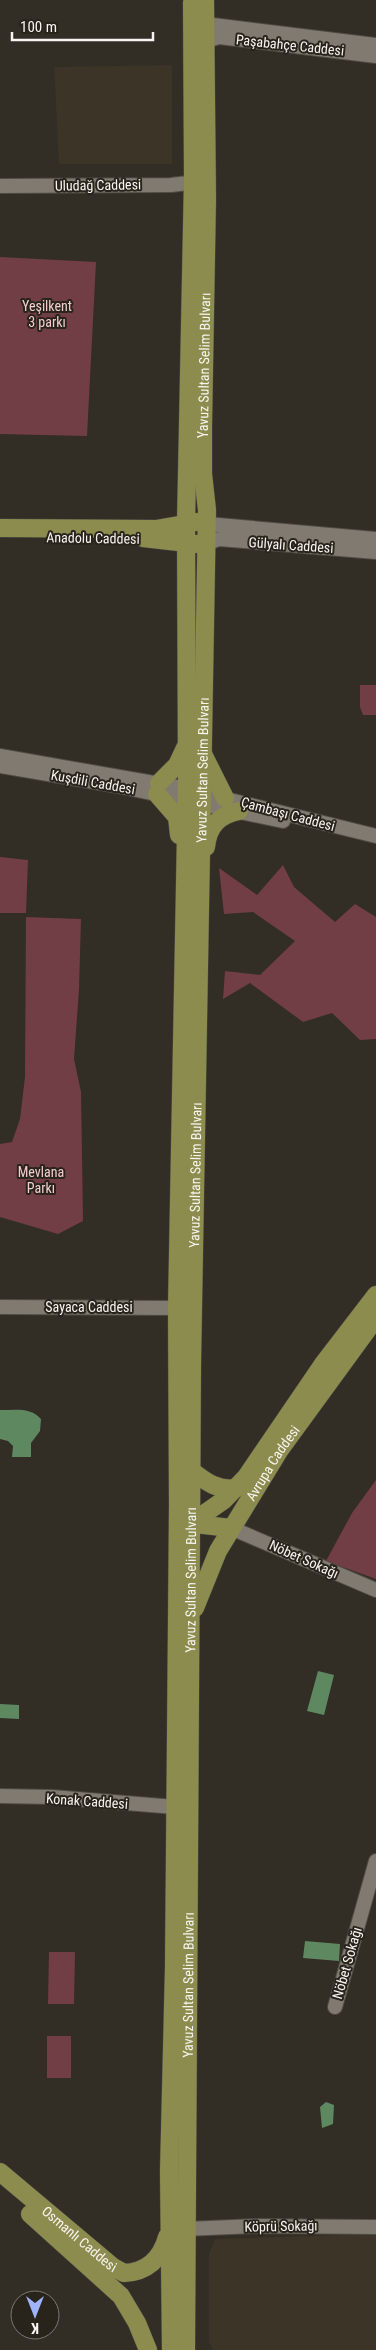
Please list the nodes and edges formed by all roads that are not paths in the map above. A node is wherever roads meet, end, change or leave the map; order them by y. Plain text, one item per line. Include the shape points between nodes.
1 (192, 0) edge
2 (205, 0) edge
3 (204, 24) junction
4 (205, 44) junction
5 (376, 45) edge
6 (376, 56) edge
7 (0, 178) edge
8 (200, 178) junction
9 (0, 186) edge
10 (186, 523) junction
11 (207, 524) junction
12 (0, 528) edge
13 (0, 536) edge
14 (376, 539) edge
15 (187, 542) junction
16 (207, 543) junction
17 (376, 552) edge
18 (194, 747) junction
19 (0, 756) edge
20 (0, 766) edge
21 (87, 776) junction
22 (158, 789) junction
23 (194, 796) junction
24 (225, 798) junction
25 (240, 811) junction
26 (376, 836) edge
27 (376, 845) edge
28 (193, 860) junction
29 (376, 1295) edge
30 (186, 1302) junction
31 (0, 1307) edge
32 (376, 1318) edge
33 (192, 1471) junction
34 (237, 1488) junction
35 (185, 1523) junction
36 (231, 1528) junction
37 (376, 1590) edge
38 (191, 1620) junction
39 (0, 1796) edge
40 (175, 1807) junction
41 (376, 1861) edge
42 (335, 2007) dead end
43 (0, 2172) edge
44 (0, 2187) edge
45 (177, 2225) junction
46 (376, 2227) edge
47 (148, 2350) edge
48 (171, 2350) edge
49 (186, 2350) edge

1 - 8 main road, Yavuz Sultan Selim Bulvarı
2 - 3 main road, Yavuz Sultan Selim Bulvarı
3 - 4 main road, Yavuz Sultan Selim Bulvarı
3 - 5 street
4 - 6 street, Paşabahçe Caddesi via 219,38
4 - 8 main road, Yavuz Sultan Selim Bulvarı
7 - 8 street via 181,175
8 - 9 street, Uludağ Caddesi via 171,185
8 - 10 main road, Yavuz Sultan Selim Bulvarı
8 - 11 main road, Yavuz Sultan Selim Bulvarı
10 - 11 main road, Anadolu Caddesi
10 - 12 main road, Anadolu Caddesi via 156,529
10 - 15 main road, Yavuz Sultan Selim Bulvarı
11 - 14 street, Gülyalı Caddesi
11 - 16 main road, Yavuz Sultan Selim Bulvarı
13 - 15 main road, Anadolu Caddesi via 149,538
15 - 16 main road, Anadolu Caddesi
15 - 18 main road, Yavuz Sultan Selim Bulvarı
16 - 17 street, Gülyalı Caddesi via 220,539
16 - 18 main road, Yavuz Sultan Selim Bulvarı
18 - 22 main road
18 - 23 main road, Yavuz Sultan Selim Bulvarı
18 - 24 main road
19 - 21 street, Kuşdili Caddesi
20 - 21 street, Kuşdili Caddesi
21 - 22 street, Kuşdili Caddesi
22 - 23 street, Kuşdili Caddesi
22 - 28 main road via 177,817 180,848
23 - 24 street, Çambaşı Caddesi
23 - 25 street, Çambaşı Caddesi
23 - 28 main road, Yavuz Sultan Selim Bulvarı
24 - 26 street, Çambaşı Caddesi
25 - 27 street, Çambaşı Caddesi
25 - 28 main road via 226,815 210,828 205,850
28 - 30 main road, Yavuz Sultan Selim Bulvarı
29 - 34 main road, Avrupa Caddesi via 323,1364
30 - 31 street, Sayaca Caddesi
30 - 33 main road, Yavuz Sultan Selim Bulvarı
30 - 35 main road, Yavuz Sultan Selim Bulvarı
32 - 36 main road, Avrupa Caddesi via 279,1451
33 - 34 main road via 212,1486
33 - 35 main road, Yavuz Sultan Selim Bulvarı
34 - 35 main road, Avrupa Caddesi via 215,1507
35 - 36 main road
35 - 38 main road, Yavuz Sultan Selim Bulvarı
35 - 40 main road, Yavuz Sultan Selim Bulvarı
36 - 37 street, Nöbet Sokağı
36 - 38 main road, Avrupa Caddesi via 210,1567
38 - 45 main road, Yavuz Sultan Selim Bulvarı
39 - 40 street, Konak Caddesi
40 - 45 main road, Yavuz Sultan Selim Bulvarı
41 - 42 street, Nöbet Sokağı
43 - 45 main road, Osmanlı Caddesi via 124,2273 144,2269 160,2255
44 - 47 main road, Osmanlı Caddesi via 121,2296
45 - 46 street, Köprü Sokağı
45 - 48 main road, Yavuz Sultan Selim Bulvarı
45 - 49 main road, Yavuz Sultan Selim Bulvarı

